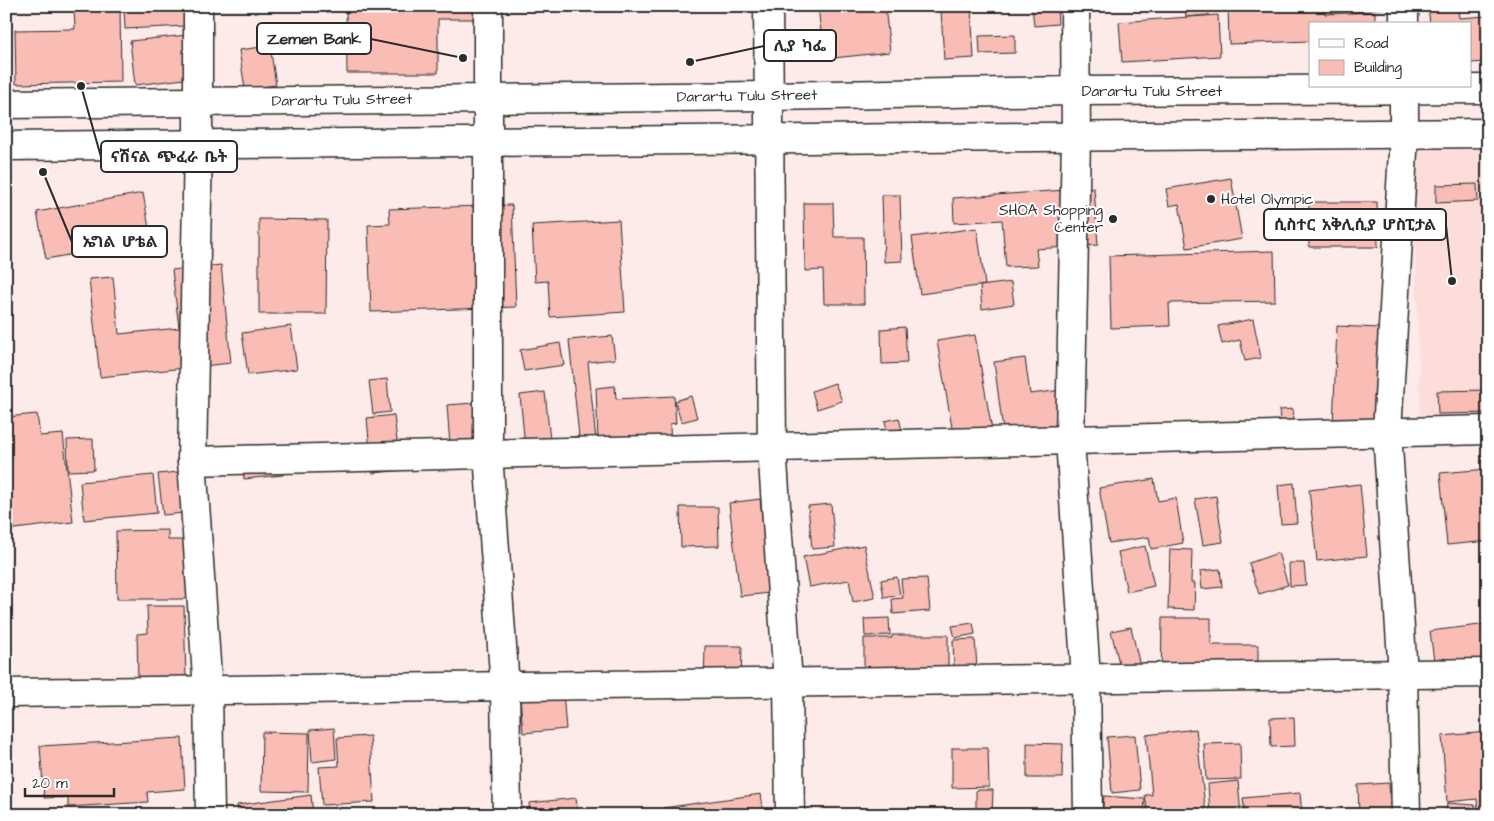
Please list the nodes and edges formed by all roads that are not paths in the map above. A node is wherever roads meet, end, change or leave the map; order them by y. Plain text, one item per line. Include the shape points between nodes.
1 (198, 6) edge
2 (488, 6) edge
3 (768, 6) edge
4 (1075, 6) edge
5 (1404, 6) edge
6 (1404, 22) edge
7 (1404, 88) edge
8 (1488, 89) edge
9 (1076, 91) junction
10 (768, 96) junction
11 (487, 99) junction
12 (198, 102) junction
13 (6, 104) edge
14 (1488, 133) edge
15 (1404, 134) junction
16 (1076, 137) junction
17 (768, 139) junction
18 (487, 142) junction
19 (198, 145) junction
20 (6, 146) edge
21 (1488, 430) edge
22 (1387, 432) junction
23 (1070, 440) junction
24 (772, 447) junction
25 (488, 454) junction
26 (192, 461) junction
27 (1488, 673) edge
28 (1404, 674) junction
29 (1086, 678) junction
30 (788, 682) junction
31 (505, 687) junction
32 (208, 691) junction
33 (6, 693) edge
34 (210, 815) edge
35 (507, 815) edge
36 (790, 815) edge
37 (1088, 815) edge
38 (1406, 815) edge

1 - 12 street
2 - 11 street
3 - 10 street
4 - 9 street
5 - 6 street
7 - 8 street, Darartu Tulu Street
7 - 9 street, Darartu Tulu Street
7 - 15 street
9 - 10 street, Darartu Tulu Street
9 - 16 street
10 - 11 street, Darartu Tulu Street
10 - 17 street
11 - 12 street, Darartu Tulu Street
11 - 18 street
12 - 13 street, Darartu Tulu Street
12 - 19 street
14 - 15 street
15 - 16 street
15 - 22 street
16 - 17 street
16 - 23 street
17 - 18 street
17 - 24 street
18 - 19 street
18 - 25 street
19 - 20 street
19 - 26 street
21 - 22 street
22 - 23 street
22 - 28 street
23 - 24 street
23 - 29 street
24 - 25 street
24 - 30 street
25 - 26 street
25 - 31 street
26 - 32 street
27 - 28 street
28 - 29 street
28 - 38 street
29 - 30 street
29 - 37 street
30 - 31 street
30 - 36 street
31 - 32 street
31 - 35 street
32 - 33 street
32 - 34 street

